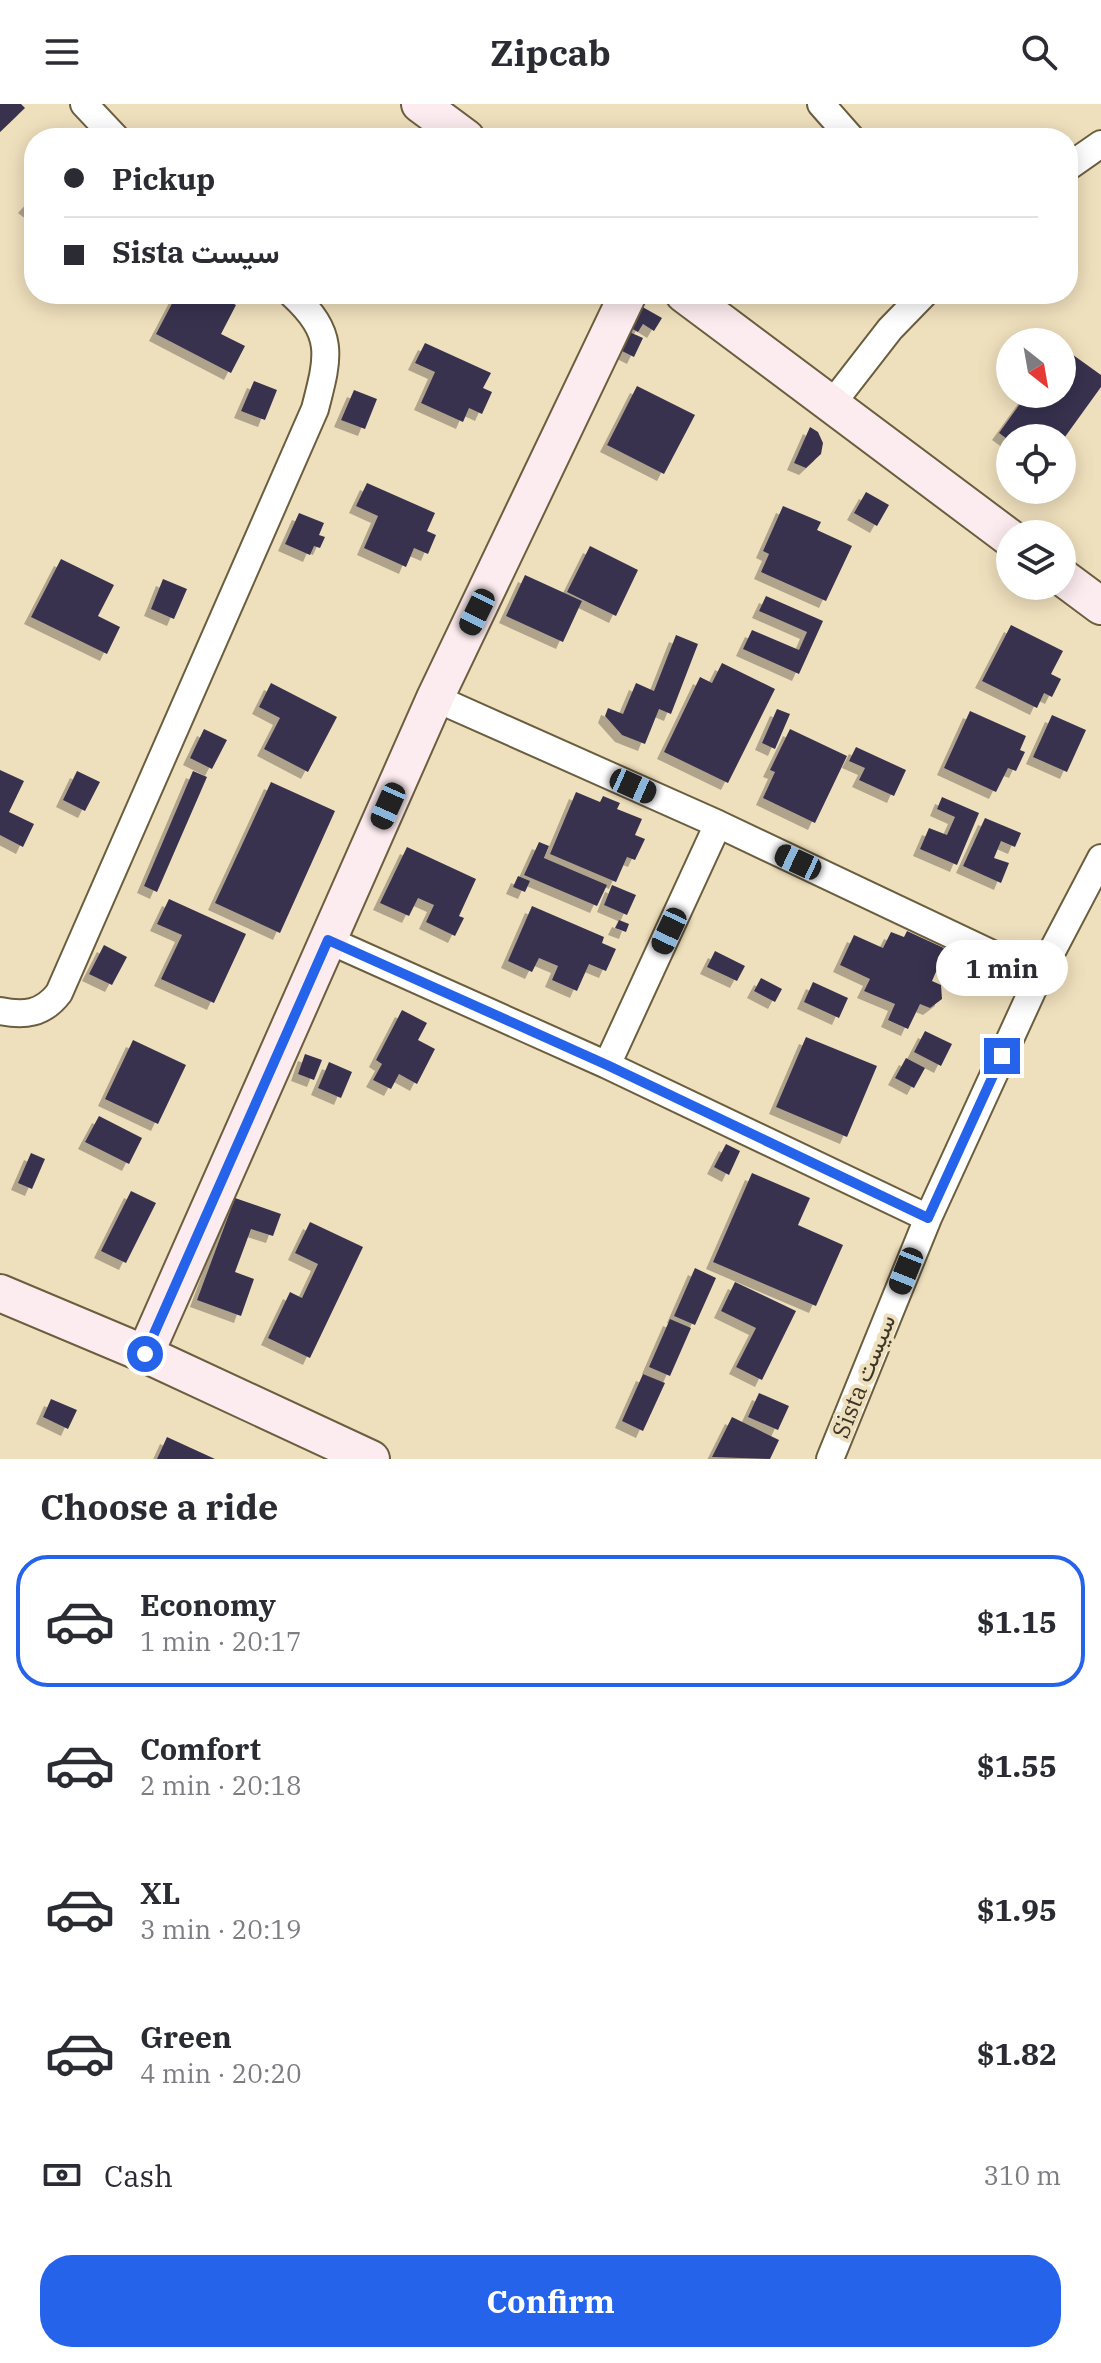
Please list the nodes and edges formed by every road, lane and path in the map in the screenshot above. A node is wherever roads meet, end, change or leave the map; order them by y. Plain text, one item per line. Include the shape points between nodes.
1 (84, 104) edge
2 (420, 104) edge
3 (821, 104) edge
4 (107, 128) edge
5 (452, 128) edge
6 (842, 128) edge
7 (1101, 144) edge
8 (1078, 160) edge
9 (303, 304) edge
10 (623, 304) edge
11 (697, 304) edge
12 (914, 304) edge
13 (831, 405) junction
14 (996, 528) edge
15 (1076, 587) edge
16 (1101, 606) edge
17 (435, 698) junction
18 (718, 824) junction
19 (1101, 858) edge
20 (328, 940) junction
21 (1039, 976) junction
22 (0, 1011) edge
23 (607, 1065) junction
24 (928, 1218) junction
25 (0, 1293) edge
26 (145, 1354) junction
27 (371, 1459) edge
28 (830, 1459) edge

1 - 4 street
2 - 5 main road
3 - 6 street
7 - 8 street
9 - 22 street via 315,315 324,338 326,366 315,409 59,993 52,1003 29,1014
10 - 17 main road
11 - 13 main road
12 - 13 street
13 - 14 main road
15 - 16 main road
17 - 18 street
17 - 20 main road
18 - 21 street
18 - 23 street
19 - 21 street, Sista سيست
20 - 23 street
20 - 26 main road
21 - 24 street, Sista سيست
23 - 24 street
24 - 28 street, Sista سيست
25 - 26 main road
26 - 27 main road

